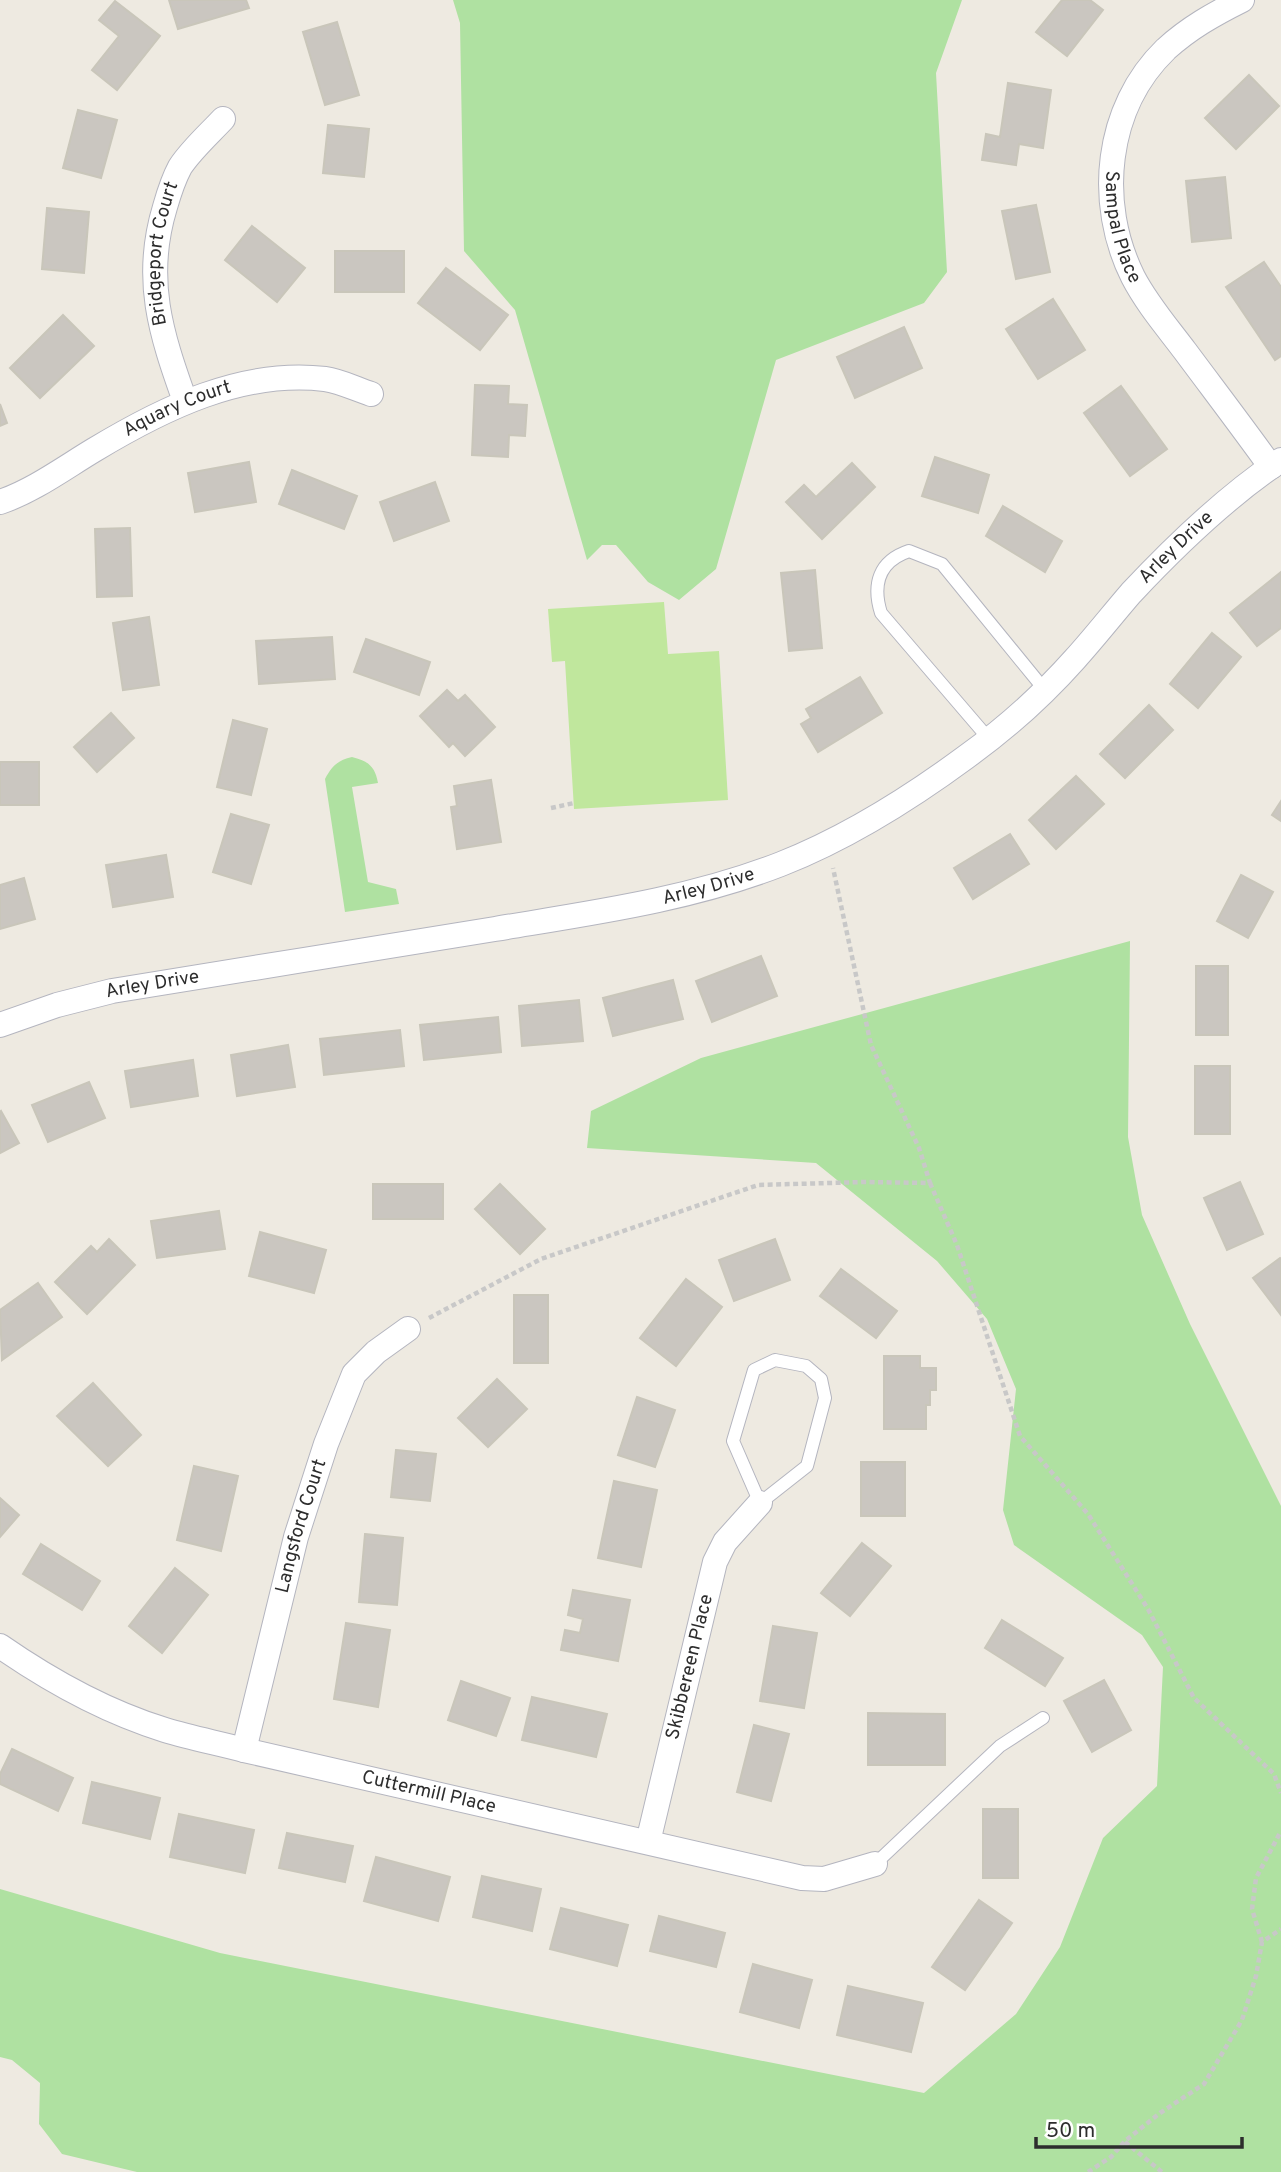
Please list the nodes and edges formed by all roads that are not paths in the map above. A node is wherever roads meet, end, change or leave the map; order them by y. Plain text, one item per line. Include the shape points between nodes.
1 (1242, 0) edge
2 (223, 119) dead end
3 (370, 394) dead end
4 (185, 401) junction
5 (1276, 463) edge
6 (0, 502) edge
7 (1044, 689) junction
8 (989, 739) junction
9 (0, 1025) edge
10 (408, 1329) road end
11 (760, 1503) junction
12 (0, 1646) edge
13 (1043, 1718) dead end
14 (244, 1750) junction
15 (648, 1842) junction
16 (875, 1864) joint

1 - 5 street, Sampal Place via 1190,29 1164,51 1138,86 1118,130 1111,163 1111,198 1116,232 1148,303
2 - 4 street, Bridgeport Court via 182,164 156,244 158,315
3 - 4 street, Aquary Court via 327,380 296,378 237,386
4 - 6 street, Aquary Court
5 - 7 street, Arley Drive via 1163,560
7 - 8 street, Arley Drive
7 - 8 lane via 942,564 909,551 895,555 880,574 876,596 881,613
8 - 9 street, Arley Drive via 908,797 828,843 749,875 651,903 112,991
10 - 14 street, Langsford Court via 354,1374 326,1444 296,1537
11 - 11 lane via 733,1441 754,1370 775,1360 806,1366 821,1379 825,1398 807,1466
11 - 15 street, Skibbereen Place via 725,1542 713,1569
12 - 14 street, Cuttermill Place via 52,1679 163,1730
13 - 16 lane via 1000,1746
14 - 15 street, Cuttermill Place
15 - 16 street, Cuttermill Place via 802,1878 824,1879

